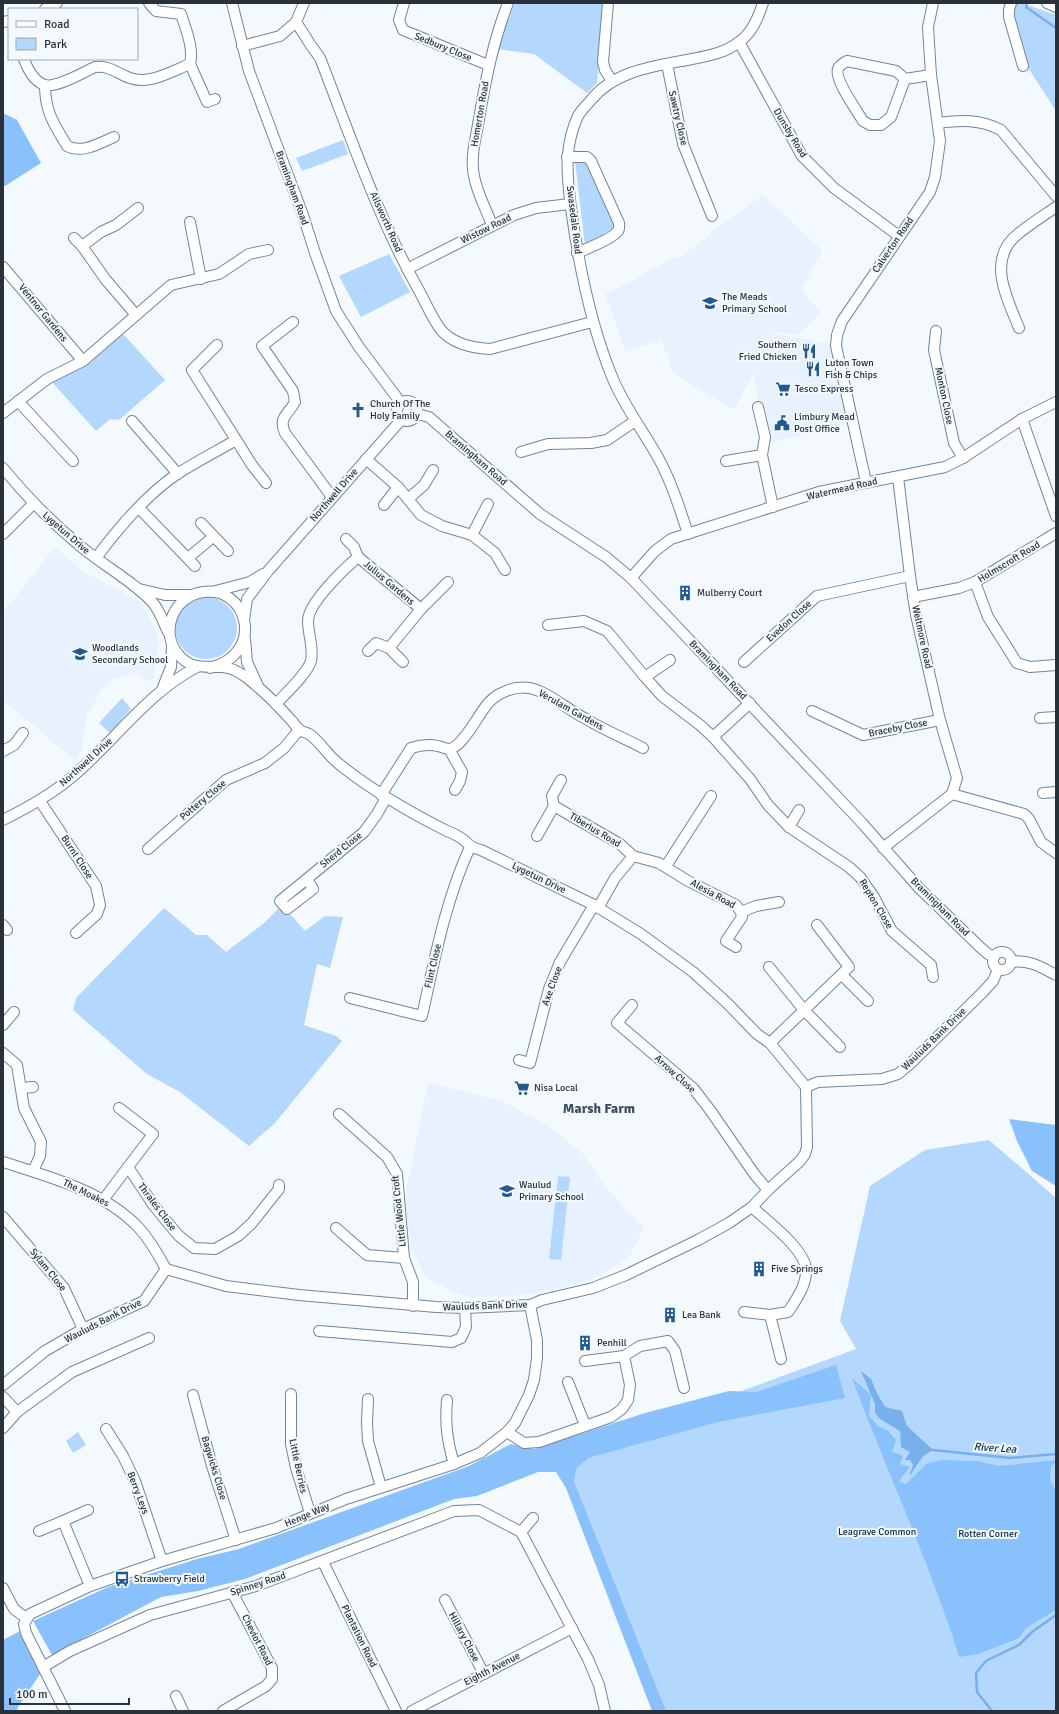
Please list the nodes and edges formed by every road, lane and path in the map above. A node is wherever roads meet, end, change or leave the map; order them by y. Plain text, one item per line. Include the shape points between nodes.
1 (57, 3) edge
2 (149, 3) edge
3 (232, 3) edge
4 (304, 3) edge
5 (404, 3) edge
6 (508, 3) edge
7 (608, 3) edge
8 (763, 3) edge
9 (932, 3) edge
10 (1011, 3) edge
11 (1047, 3) edge
12 (1056, 7) edge
13 (47, 8) edge
14 (296, 22) junction
15 (739, 42) junction
16 (242, 46) junction
17 (24, 60) edge
18 (102, 63) edge
19 (190, 64) junction
20 (667, 64) junction
21 (488, 65) junction
22 (1023, 66) dead end
23 (930, 75) junction
24 (905, 79) junction
25 (612, 81) junction
26 (45, 85) junction
27 (198, 106) dead end
28 (938, 123) junction
29 (109, 135) dead end
30 (567, 157) junction
31 (1056, 196) edge
32 (570, 204) junction
33 (1056, 207) edge
34 (138, 208) dead end
35 (712, 216) dead end
36 (190, 222) dead end
37 (492, 225) junction
38 (899, 236) junction
39 (74, 238) dead end
40 (82, 246) junction
41 (268, 250) dead end
42 (577, 253) junction
43 (3, 267) edge
44 (407, 269) junction
45 (201, 279) junction
46 (136, 315) junction
47 (293, 322) dead end
48 (592, 322) junction
49 (1019, 328) dead end
50 (936, 331) dead end
51 (217, 345) dead end
52 (83, 361) junction
53 (18, 401) junction
54 (1056, 402) edge
55 (401, 403) junction
56 (758, 407) dead end
57 (3, 413) edge
58 (417, 414) junction
59 (1022, 419) junction
60 (401, 420) junction
61 (132, 421) dead end
62 (635, 421) junction
63 (236, 440) junction
64 (521, 452) dead end
65 (762, 455) junction
66 (963, 458) junction
67 (366, 459) junction
68 (73, 461) dead end
69 (726, 461) dead end
70 (3, 468) edge
71 (433, 470) dead end
72 (178, 474) junction
73 (898, 477) junction
74 (866, 482) junction
75 (266, 483) dead end
76 (398, 487) junction
77 (332, 497) junction
78 (408, 499) junction
79 (33, 504) junction
80 (488, 504) dead end
81 (384, 505) dead end
82 (773, 507) junction
83 (139, 508) junction
84 (1056, 516) edge
85 (201, 523) dead end
86 (1056, 533) edge
87 (3, 534) edge
88 (688, 534) junction
89 (472, 535) junction
90 (213, 537) junction
91 (346, 538) dead end
92 (228, 551) dead end
93 (358, 557) junction
94 (96, 558) junction
95 (188, 558) junction
96 (195, 566) dead end
97 (505, 570) dead end
98 (268, 571) junction
99 (910, 576) junction
100 (631, 578) junction
101 (448, 582) dead end
102 (975, 582) junction
103 (138, 588) junction
104 (212, 592) junction
105 (190, 595) junction
106 (914, 597) junction
107 (421, 609) junction
108 (244, 620) junction
109 (548, 625) dead end
110 (245, 635) junction
111 (171, 640) junction
112 (389, 648) junction
113 (368, 651) dead end
114 (670, 660) dead end
115 (403, 662) dead end
116 (744, 662) dead end
117 (1056, 665) edge
118 (197, 666) junction
119 (210, 668) junction
120 (645, 677) junction
121 (260, 688) junction
122 (160, 692) junction
123 (750, 703) junction
124 (276, 704) junction
125 (812, 711) dead end
126 (1056, 717) edge
127 (1040, 718) dead end
128 (940, 720) junction
129 (299, 730) junction
130 (23, 733) dead end
131 (713, 737) junction
132 (643, 748) dead end
133 (450, 749) junction
134 (3, 751) edge
135 (561, 780) dead end
136 (455, 790) dead end
137 (1056, 792) edge
138 (1043, 793) dead end
139 (952, 794) junction
140 (383, 796) junction
141 (711, 796) dead end
142 (40, 801) junction
143 (554, 806) junction
144 (799, 810) dead end
145 (3, 820) edge
146 (789, 827) junction
147 (537, 836) dead end
148 (470, 847) junction
149 (884, 848) junction
150 (148, 849) dead end
151 (1056, 853) edge
152 (633, 856) junction
153 (666, 866) junction
154 (307, 879) dead end
155 (779, 902) dead end
156 (596, 906) junction
157 (741, 912) junction
158 (818, 925) dead end
159 (76, 933) dead end
160 (736, 947) dead end
161 (994, 957) junction
162 (1011, 962) junction
163 (769, 967) dead end
164 (998, 970) junction
165 (842, 974) junction
166 (1056, 975) edge
167 (933, 976) dead end
168 (350, 998) dead end
169 (868, 1001) dead end
170 (632, 1005) dead end
171 (804, 1010) junction
172 (14, 1012) dead end
173 (3, 1025) edge
174 (770, 1043) junction
175 (840, 1047) dead end
176 (3, 1053) edge
177 (519, 1060) dead end
178 (33, 1087) dead end
179 (806, 1087) junction
180 (22, 1088) junction
181 (119, 1108) dead end
182 (339, 1114) dead end
183 (3, 1162) edge
184 (128, 1167) junction
185 (34, 1171) junction
186 (279, 1185) dead end
187 (768, 1190) junction
188 (103, 1200) junction
189 (752, 1207) junction
190 (3, 1217) edge
191 (336, 1228) dead end
192 (404, 1258) junction
193 (166, 1269) junction
194 (530, 1305) junction
195 (413, 1306) junction
196 (466, 1308) junction
197 (744, 1312) dead end
198 (770, 1315) junction
199 (83, 1329) junction
200 (319, 1332) dead end
201 (149, 1338) dead end
202 (624, 1356) junction
203 (781, 1359) dead end
204 (585, 1361) dead end
205 (4, 1382) edge
206 (568, 1382) dead end
207 (684, 1388) dead end
208 (291, 1394) dead end
209 (193, 1395) dead end
210 (3, 1397) edge
211 (368, 1399) dead end
212 (447, 1400) dead end
213 (17, 1412) junction
214 (585, 1425) junction
215 (3, 1428) edge
216 (106, 1429) dead end
217 (507, 1432) junction
218 (454, 1464) junction
219 (381, 1487) junction
220 (88, 1510) dead end
221 (310, 1513) junction
222 (533, 1518) dead end
223 (63, 1521) junction
224 (39, 1531) dead end
225 (521, 1532) junction
226 (236, 1540) junction
227 (162, 1561) junction
228 (323, 1562) junction
229 (90, 1586) junction
230 (4, 1592) edge
231 (232, 1592) junction
232 (445, 1600) dead end
233 (26, 1618) junction
234 (572, 1628) junction
235 (43, 1667) junction
236 (484, 1674) junction
237 (176, 1696) dead end
238 (65, 1711) edge
239 (183, 1711) edge
240 (223, 1711) edge
241 (396, 1711) edge
242 (412, 1711) edge
243 (605, 1711) edge

1 - 13 street
2 - 19 street via 156,11 181,14 192,57
3 - 16 street, Bramingham Road
4 - 14 street
5 - 21 street, Sedbury Close via 399,20 403,30
6 - 21 street, Homerton Road
7 - 25 street via 603,62
8 - 15 street, Swasedale Road via 756,23
9 - 23 street, Calverton Road via 928,26
10 - 22 street via 1009,17
11 - 12 street
14 - 16 street via 280,36
14 - 44 street, Ailsworth Road via 320,58 369,186
15 - 20 street, Swasedale Road via 715,55
15 - 38 street, Dunsby Road via 802,156 834,188
16 - 55 street, Bramingham Road via 336,311
17 - 26 street via 34,78
18 - 19 street via 131,78 146,80
18 - 26 street via 55,84
19 - 27 street via 211,100
20 - 25 street, Swasedale Road via 624,75
20 - 35 street, Sawtry Close via 683,144
21 - 37 street, Homerton Road via 472,163 477,188
23 - 24 street
23 - 28 street, Calverton Road
24 - 24 street via 891,116 881,125 870,125 863,121 842,85 838,78 838,70 847,61 896,71
25 - 30 street, Swasedale Road via 594,96 579,114 571,135
26 - 29 street via 47,109 63,150 93,146
28 - 31 street via 972,120 1001,130
28 - 38 street, Calverton Road via 939,158 930,192
30 - 32 street, Swasedale Road
30 - 42 street via 587,157 591,161 619,223 617,233
32 - 37 street, Wistow Road via 536,208
32 - 42 street, Swasedale Road
33 - 49 street via 1017,234 1007,245 1002,260 1000,276
34 - 40 street
36 - 45 street
37 - 44 street, Wistow Road
38 - 74 street, Calverton Road via 842,321 837,335 840,370
39 - 40 street
40 - 46 street via 106,280
41 - 45 street via 249,254 219,274
42 - 48 street, Swasedale Road
43 - 52 street, Ventnor Gardens
44 - 48 street, Ailsworth Road via 441,330 457,342 473,348 490,349
45 - 46 street via 171,285
46 - 52 street
47 - 77 street via 262,346 294,390 294,402 282,422 285,433
48 - 62 street, Swasedale Road via 613,380
50 - 66 street, Monton Close via 934,350 954,443
51 - 63 street via 192,370
52 - 53 street via 47,379
53 - 57 street
53 - 68 street
54 - 59 street, Watermead Road
55 - 58 street via 413,403 417,408
55 - 60 street via 397,412
56 - 65 street via 765,437
58 - 60 street via 410,421
58 - 100 street, Bramingham Road via 429,417 540,514 606,557
59 - 66 street, Watermead Road
59 - 84 street
60 - 67 street, Northwell Drive
61 - 72 street
62 - 64 street via 607,440 548,444
62 - 88 street, Swasedale Road via 660,461
63 - 72 street
63 - 75 street
65 - 69 street
65 - 82 street
66 - 73 street, Watermead Road via 945,467
67 - 76 street
67 - 77 street, Northwell Drive
70 - 79 street, Lygetun Drive
71 - 78 street via 424,485
72 - 83 street
73 - 74 street, Watermead Road
73 - 99 street, Weltmore Road
74 - 82 street, Watermead Road via 819,492
76 - 78 street
76 - 81 street
77 - 98 street, Northwell Drive
78 - 89 street via 421,515 431,521
79 - 87 street
79 - 94 street, Lygetun Drive
80 - 89 street
82 - 88 street, Watermead Road
83 - 94 street via 124,522
83 - 95 street
85 - 90 street
86 - 102 street, Holmscroft Road
88 - 100 street, Watermead Road via 671,539 655,551
89 - 97 street via 494,553
90 - 92 street
90 - 95 street
91 - 93 street, Julius Gardens via 354,546
93 - 107 street, Julius Gardens
93 - 124 street, Julius Gardens via 342,571 312,606 308,619 312,653 310,662 307,669
94 - 103 street, Lygetun Drive
95 - 96 street
98 - 104 street via 250,582
98 - 108 street via 247,599
99 - 106 street, Weltmore Road
99 - 116 street, Evedon Close via 817,596
100 - 123 street, Bramingham Road
101 - 107 street, Julius Gardens
102 - 106 street, Holmscroft Road via 959,588
102 - 117 street via 988,617 1017,663 1030,667
103 - 105 street, Lygetun Drive via 165,595
103 - 111 street via 152,602
104 - 105 street, Lygetun Drive
104 - 108 street, Lygetun Drive via 232,601 240,609
105 - 111 street via 173,612 170,624
106 - 128 street, Weltmore Road
107 - 112 street, Julius Gardens
108 - 110 street, Lygetun Drive
109 - 120 street, Repton Close via 584,621 607,631
110 - 119 street, Lygetun Drive via 234,657
110 - 121 street, Lygetun Drive via 247,662
111 - 118 street, Lygetun Drive via 178,654
111 - 122 street, Northwell Drive via 171,667
112 - 113 street via 376,643
112 - 115 street
114 - 120 street
118 - 119 street, Lygetun Drive
118 - 122 street, Northwell Drive via 182,674
119 - 121 street, Lygetun Drive via 228,668 238,672
120 - 131 street, Repton Close via 662,696
121 - 124 street, Lygetun Drive
122 - 142 street, Northwell Drive via 72,777
123 - 131 street
123 - 149 street, Bramingham Road
124 - 129 street, Lygetun Drive
125 - 128 street, Braceby Close via 863,735
126 - 127 street
128 - 139 street, Weltmore Road via 957,778
129 - 140 street, Lygetun Drive via 310,734 337,763
129 - 150 street, Pottery Close via 284,748 265,763 226,780
130 - 134 street via 14,745
131 - 146 street, Repton Close
132 - 133 street, Verulam Gardens via 588,721 539,691 527,688 504,692 494,697 486,704 459,744
133 - 136 street via 462,772
133 - 140 street via 431,745 412,748
135 - 143 street via 552,796
137 - 138 street
139 - 149 street
139 - 151 street via 1024,814 1041,842
140 - 148 street, Lygetun Drive via 460,837
140 - 154 street, Sherd Close via 377,814 364,832
141 - 153 street
142 - 145 street, Northwell Drive
142 - 159 street, Burnt Close via 96,886 100,905 97,914
143 - 147 street
143 - 152 street, Tiberius Road via 620,844
144 - 146 street
146 - 167 street, Repton Close via 849,867 860,878 874,897 892,931 930,965
148 - 156 street, Lygetun Drive
148 - 168 street, Flint Close via 446,912 422,1016
149 - 161 street, Bramingham Road via 919,888 981,948
152 - 153 street, Alesia Road
152 - 156 street
153 - 157 street, Alesia Road via 688,881 736,905
155 - 157 street
156 - 174 street, Lygetun Drive via 641,934 693,972 761,1038
156 - 177 street, Axe Close via 560,962 549,990 530,1063
157 - 160 street, Alesia Road via 742,917 726,941
158 - 165 street via 849,967
161 - 162 street via 999,952 1005,952 1010,956
161 - 164 street via 994,965
162 - 164 street via 1007,969
162 - 166 street via 1026,961
163 - 171 street
164 - 179 street, Wauluds Bank Drive via 993,981 983,992 898,1074 882,1079 818,1082
165 - 169 street
165 - 171 street
170 - 187 street, Arrow Close via 617,1023 693,1088
171 - 174 street
171 - 175 street
172 - 173 street
174 - 179 street, Lygetun Drive
176 - 180 street via 17,1065
178 - 180 street
179 - 187 street, Wauluds Bank Drive via 805,1154
180 - 185 street via 24,1108 41,1142 40,1156
181 - 184 street via 153,1134
182 - 192 street, Little Wood Croft via 386,1158 397,1174
183 - 185 street, The Moakes
184 - 186 street, Thrales Close via 154,1206 178,1235 194,1248 215,1249 238,1236 252,1223 279,1189
184 - 188 street
185 - 188 street, The Moakes
187 - 189 street, Wauluds Bank Drive
188 - 193 street, The Moakes via 139,1228 152,1244
189 - 194 street, Wauluds Bank Drive via 698,1240 626,1275 593,1288
189 - 198 street via 801,1254 806,1270 804,1285 788,1312
190 - 199 street, Sylam Close via 64,1288
191 - 192 street via 367,1255
192 - 195 street, Little Wood Croft via 413,1282
193 - 195 street, Wauluds Bank Drive via 226,1286
193 - 199 street, Wauluds Bank Drive via 144,1301
194 - 196 street, Wauluds Bank Drive
194 - 217 street, Henge Way via 537,1340 534,1380 528,1400
195 - 196 street, Wauluds Bank Drive
196 - 200 street via 466,1327 461,1338 452,1342
197 - 198 street
198 - 203 street
199 - 205 street, Wauluds Bank Drive via 45,1351
201 - 213 street via 72,1372
202 - 204 street
202 - 207 street via 640,1346 668,1341 675,1351
202 - 214 street via 630,1385 628,1400 622,1409 610,1417
206 - 214 street
208 - 221 street, Little Berries via 291,1444
209 - 226 street, Bagwicks Close
210 - 213 street
211 - 219 street via 368,1441
212 - 218 street via 446,1434
213 - 215 street
214 - 217 street via 538,1442 524,1443
216 - 227 street, Berry Leys via 135,1481
217 - 218 street, Henge Way via 480,1453
218 - 219 street, Henge Way
219 - 221 street, Henge Way
220 - 223 street
221 - 226 street, Henge Way via 276,1528
222 - 225 street
223 - 224 street
223 - 229 street
225 - 228 street, Spinney Road via 479,1510 454,1511
225 - 234 street
226 - 227 street, Henge Way
227 - 229 street, Henge Way
228 - 231 street, Spinney Road
228 - 241 street, Plantation Road
229 - 233 street, Henge Way
230 - 233 street via 14,1609
231 - 235 street, Spinney Road via 150,1615 70,1651
231 - 240 street, Cheviot Road via 272,1668 272,1678 266,1686
232 - 236 street, Hillary Close
233 - 235 street via 26,1633
234 - 236 street, Eighth Avenue
234 - 243 street via 599,1685
235 - 238 street
236 - 242 street, Eighth Avenue
237 - 239 street

